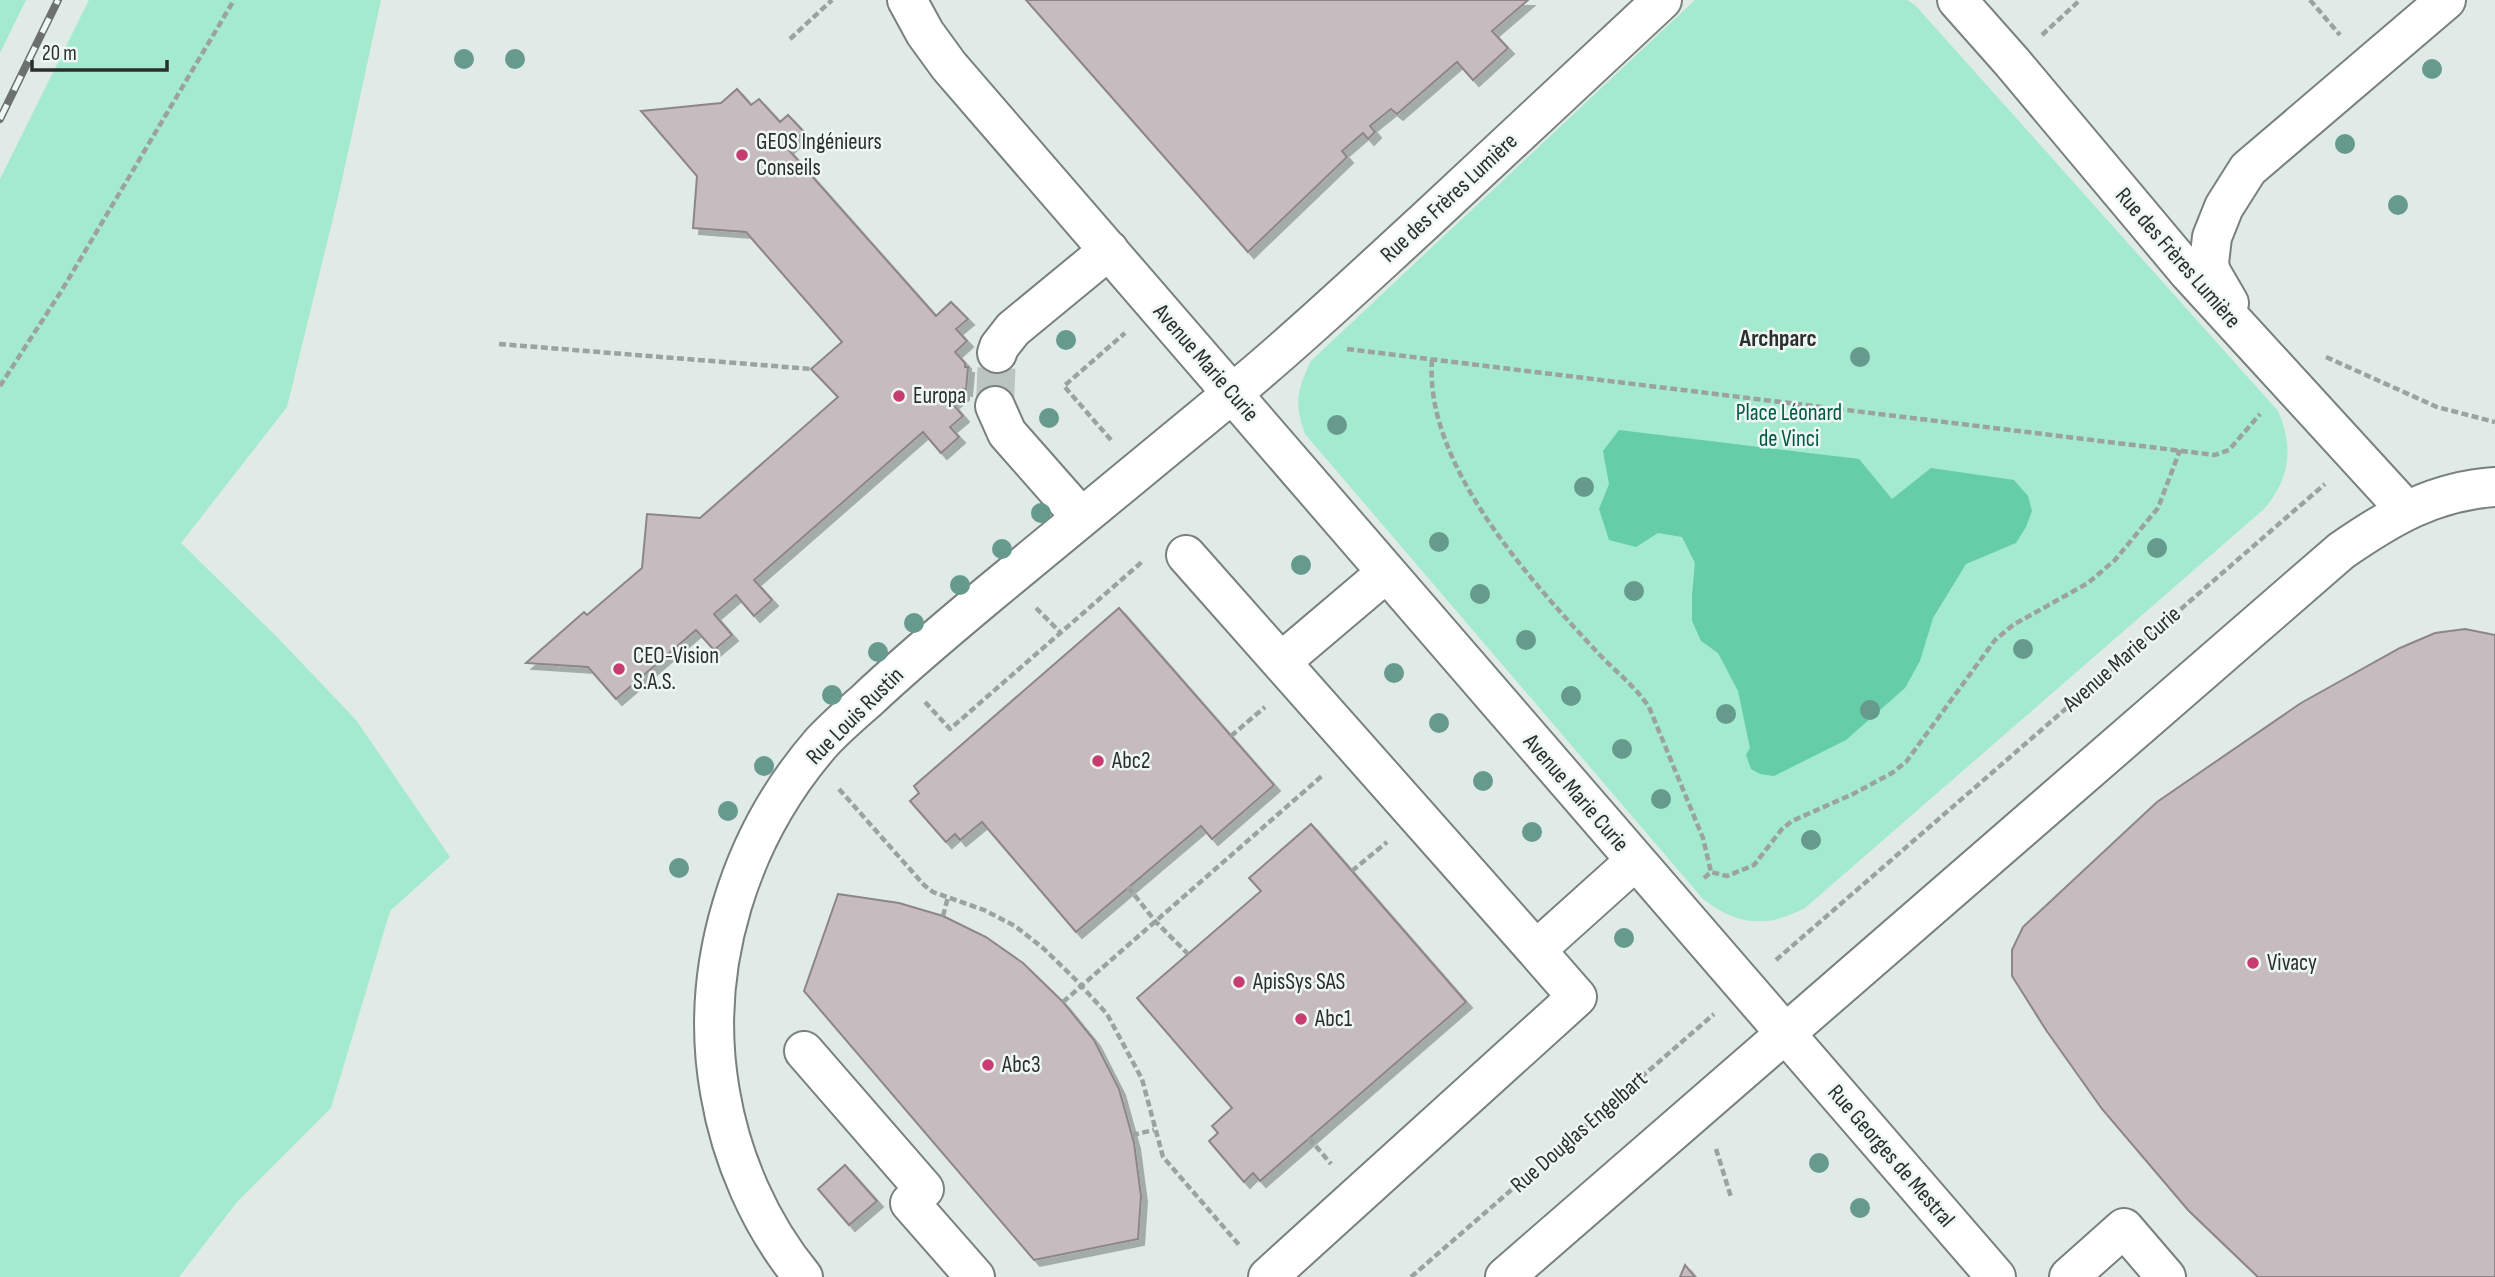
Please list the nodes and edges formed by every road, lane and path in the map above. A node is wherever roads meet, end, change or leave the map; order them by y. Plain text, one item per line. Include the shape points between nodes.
1 (234, 0) edge
2 (832, 0) edge
3 (907, 0) edge
4 (1662, 0) edge
5 (1957, 0) edge
6 (2446, 0) edge
7 (790, 39) dead end
8 (1109, 250) junction
9 (1316, 322) junction
10 (1130, 329) dead end
11 (499, 344) dead end
12 (997, 353) tunnel mouth
13 (1432, 360) junction
14 (811, 369) dead end
15 (2278, 370) junction
16 (0, 386) edge
17 (1233, 393) junction
18 (995, 406) tunnel mouth
19 (2495, 422) edge
20 (2180, 450) junction
21 (1138, 471) junction
22 (2326, 483) dead end
23 (2495, 487) edge
24 (2406, 510) junction
25 (1081, 517) junction
26 (1186, 555) dead end
27 (1144, 560) dead end
28 (1386, 573) junction
29 (1281, 662) junction
30 (897, 672) junction
31 (1267, 705) dead end
32 (1231, 736) dead end
33 (811, 757) junction
34 (1324, 775) dead end
35 (1395, 835) dead end
36 (1635, 861) junction
37 (1352, 871) dead end
38 (1711, 872) junction
39 (1696, 886) dead end
40 (1128, 887) dead end
41 (948, 897) junction
42 (943, 916) dead end
43 (1156, 922) junction
44 (1536, 950) junction
45 (1188, 954) dead end
46 (1746, 986) junction
47 (1083, 987) junction
48 (1063, 1002) dead end
49 (1787, 1033) junction
50 (804, 1051) dead end
51 (1154, 1130) junction
52 (1132, 1135) dead end
53 (1309, 1138) dead end
54 (1716, 1147) dead end
55 (1336, 1170) dead end
56 (1731, 1197) dead end
57 (1256, 1264) edge
58 (803, 1277) edge
59 (975, 1277) edge
60 (1411, 1277) edge
61 (1504, 1277) edge
62 (1996, 1277) edge
63 (2069, 1277) edge
64 (2166, 1277) edge

1 - 16 path
2 - 7 path
3 - 8 street, Avenue Marie Curie via 949,66
4 - 9 street, Rue des Frères Lumière
5 - 15 street, Rue des Frères Lumière via 2189,273
6 - 15 street via 2248,169 2217,220 2209,263 2220,291
8 - 12 street via 1013,329
8 - 17 street, Avenue Marie Curie
9 - 13 path via 1336,347
9 - 17 street, Rue des Frères Lumière
10 - 21 path via 1064,386
11 - 14 path
13 - 20 path
13 - 38 path via 1434,398 1459,474 1540,588 1639,692 1703,838
15 - 19 path via 2318,355 2437,407
15 - 20 path via 2229,450 2215,455
15 - 24 street, Rue des Frères Lumière
17 - 21 street, Rue Louis Rustin
17 - 28 street, Avenue Marie Curie
18 - 25 street via 1007,433
20 - 38 path via 2158,508 2115,561 1995,640 1906,762 1853,794 1792,821 1754,865 1727,876
21 - 25 street, Rue Louis Rustin
22 - 46 path, Avenue Marie Curie
23 - 24 street via 2465,491
24 - 49 street via 2325,564
25 - 30 street, Rue Louis Rustin
26 - 29 street
27 - 30 path via 950,729
28 - 29 street
28 - 36 street, Avenue Marie Curie
29 - 44 street
30 - 33 street, Rue Louis Rustin
31 - 32 path
33 - 41 path via 924,885
33 - 58 street, Rue Louis Rustin via 758,838 737,888 719,959 714,1032 724,1118 741,1168 764,1220
34 - 43 path
35 - 37 path
36 - 44 street
36 - 46 street, Avenue Marie Curie
38 - 39 path
40 - 43 path
41 - 42 path
41 - 47 path via 1015,926
43 - 45 path
43 - 47 path
44 - 57 street via 1577,997
46 - 49 street, Rue Georges de Mestral
46 - 60 path, Rue Douglas Engelbart
47 - 48 path
47 - 51 path via 1107,1014 1142,1080
49 - 61 street
49 - 62 street, Rue Georges de Mestral
50 - 59 street via 924,1189 910,1203
51 - 52 path
51 - 57 path via 1163,1157
53 - 55 path
54 - 56 path
63 - 64 street via 2124,1228

